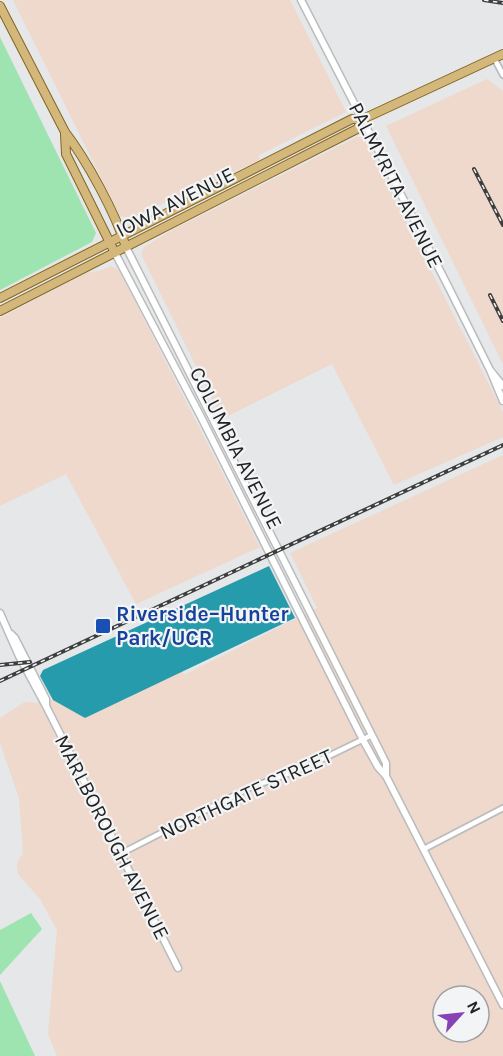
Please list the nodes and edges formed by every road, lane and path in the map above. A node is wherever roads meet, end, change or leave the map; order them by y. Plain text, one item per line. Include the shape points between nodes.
1 (301, 0) edge
2 (0, 6) edge
3 (503, 54) edge
4 (494, 58) junction
5 (503, 75) edge
6 (363, 119) junction
7 (65, 132) junction
8 (122, 235) junction
9 (109, 242) junction
10 (126, 247) junction
11 (115, 254) junction
12 (0, 298) edge
13 (0, 311) edge
14 (179, 352) junction
15 (169, 356) junction
16 (490, 370) junction
17 (191, 375) junction
18 (181, 380) junction
19 (503, 386) edge
20 (503, 401) edge
21 (243, 478) junction
22 (234, 482) junction
23 (0, 613) edge
24 (335, 663) junction
25 (327, 667) junction
26 (372, 735) junction
27 (363, 740) junction
28 (386, 776) junction
29 (503, 808) edge
30 (424, 849) junction
31 (120, 854) junction
32 (178, 968) dead end
33 (503, 1005) edge

1 - 6 street, PALMYRITA AVENUE
2 - 7 main road, COLUMBIA AVENUE
3 - 4 main road, IOWA AVENUE
4 - 5 street
4 - 6 main road, IOWA AVENUE
6 - 8 main road, IOWA AVENUE via 352,119
6 - 10 main road, IOWA AVENUE via 357,129
6 - 16 street, PALMYRITA AVENUE
7 - 8 main road, COLUMBIA AVENUE via 78,149
7 - 9 main road, COLUMBIA AVENUE via 66,154
8 - 9 main road, IOWA AVENUE
8 - 10 main road, COLUMBIA AVENUE
9 - 11 main road, COLUMBIA AVENUE
9 - 12 main road, IOWA AVENUE
10 - 11 main road, IOWA AVENUE
10 - 14 street, COLUMBIA AVENUE
11 - 13 main road, IOWA AVENUE
11 - 15 street, COLUMBIA AVENUE
14 - 15 street
14 - 17 street, COLUMBIA AVENUE
15 - 18 street, COLUMBIA AVENUE
16 - 19 street, PALMYRITA AVENUE
16 - 20 street, PALMYRITA AVENUE
17 - 18 street
17 - 21 street, COLUMBIA AVENUE
18 - 22 street, COLUMBIA AVENUE
21 - 22 street
21 - 24 street, COLUMBIA AVENUE
22 - 25 street, COLUMBIA AVENUE
23 - 31 street, MARLBOROUGH AVENUE
24 - 25 street
24 - 26 street, COLUMBIA AVENUE
25 - 27 street, COLUMBIA AVENUE
26 - 27 street, NORTHGATE STREET
26 - 28 street, COLUMBIA AVENUE via 386,763
27 - 28 street, COLUMBIA AVENUE
27 - 31 street, NORTHGATE STREET via 258,784
28 - 30 street, COLUMBIA AVENUE
29 - 30 street
30 - 33 street, COLUMBIA AVENUE
31 - 32 street, MARLBOROUGH AVENUE

